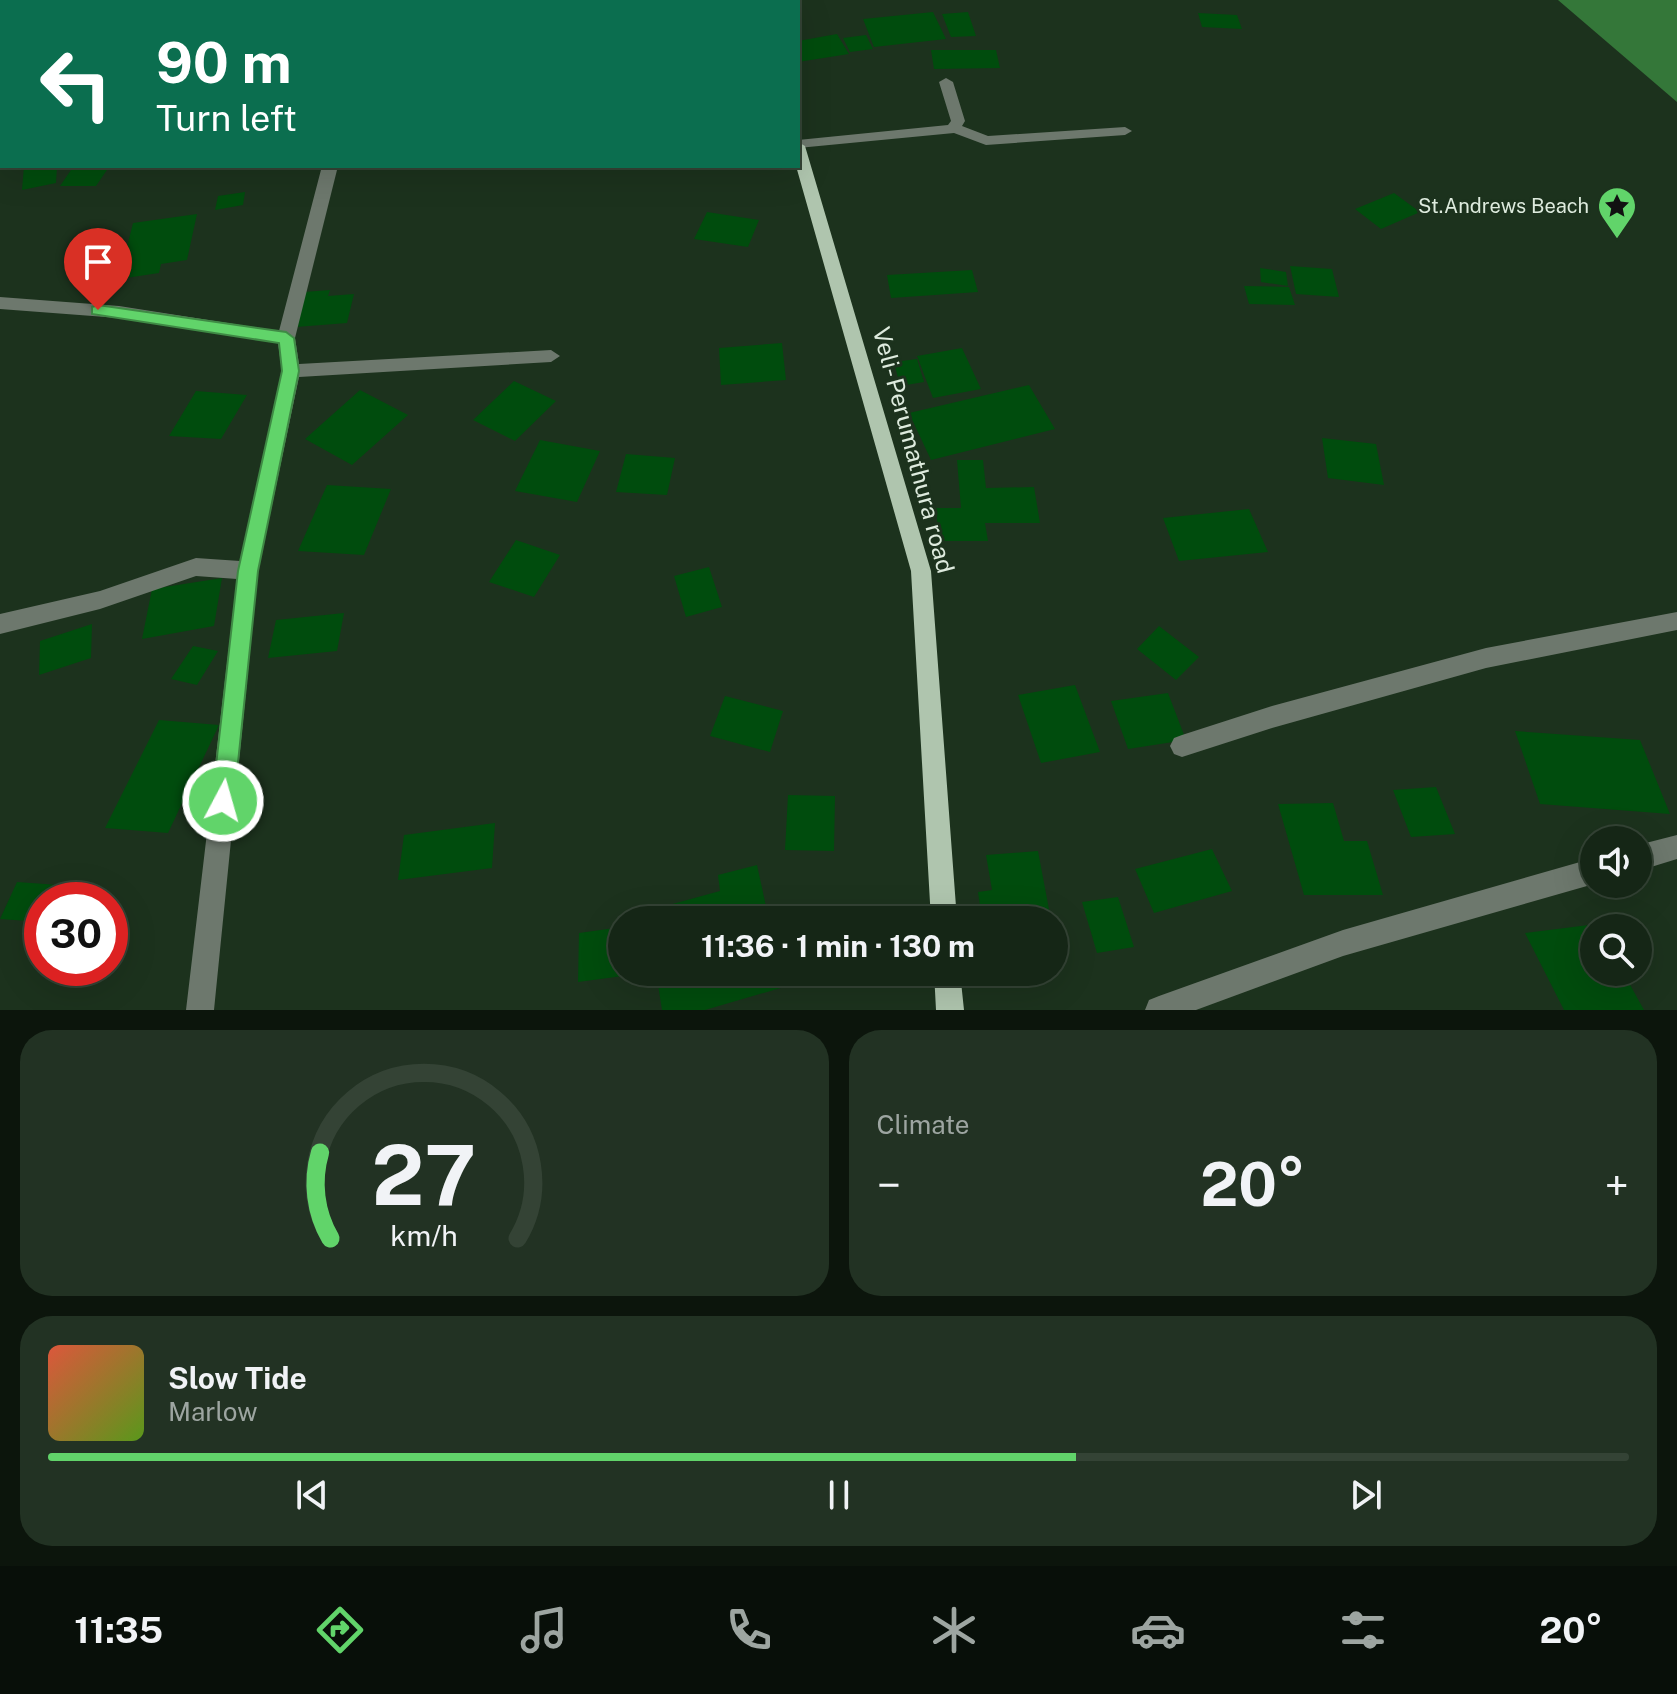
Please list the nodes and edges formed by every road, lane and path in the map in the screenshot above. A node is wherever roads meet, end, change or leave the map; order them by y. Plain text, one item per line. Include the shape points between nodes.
1 (946, 82) dead end
2 (954, 128) junction
3 (1125, 131) dead end
4 (800, 145) edge
5 (800, 152) edge
6 (329, 168) edge
7 (0, 303) edge
8 (286, 338) junction
9 (551, 356) dead end
10 (291, 371) junction
11 (248, 571) junction
12 (1677, 621) edge
13 (0, 624) edge
14 (1182, 746) dead end
15 (1677, 847) edge
16 (1652, 854) edge
17 (1580, 875) edge
18 (943, 906) edge
19 (948, 986) edge
20 (200, 1010) edge
21 (950, 1010) edge
22 (1159, 1010) edge

1 - 2 street via 958,121
2 - 3 street via 986,141
2 - 4 street
5 - 18 main road, Veli- Perumathura road via 921,571
6 - 8 street
7 - 8 street via 119,312
8 - 10 street
9 - 10 street
10 - 11 street
11 - 13 street via 196,567 100,600
11 - 20 street
12 - 14 street via 1486,658
15 - 16 street
17 - 22 street via 1343,943
19 - 21 main road

